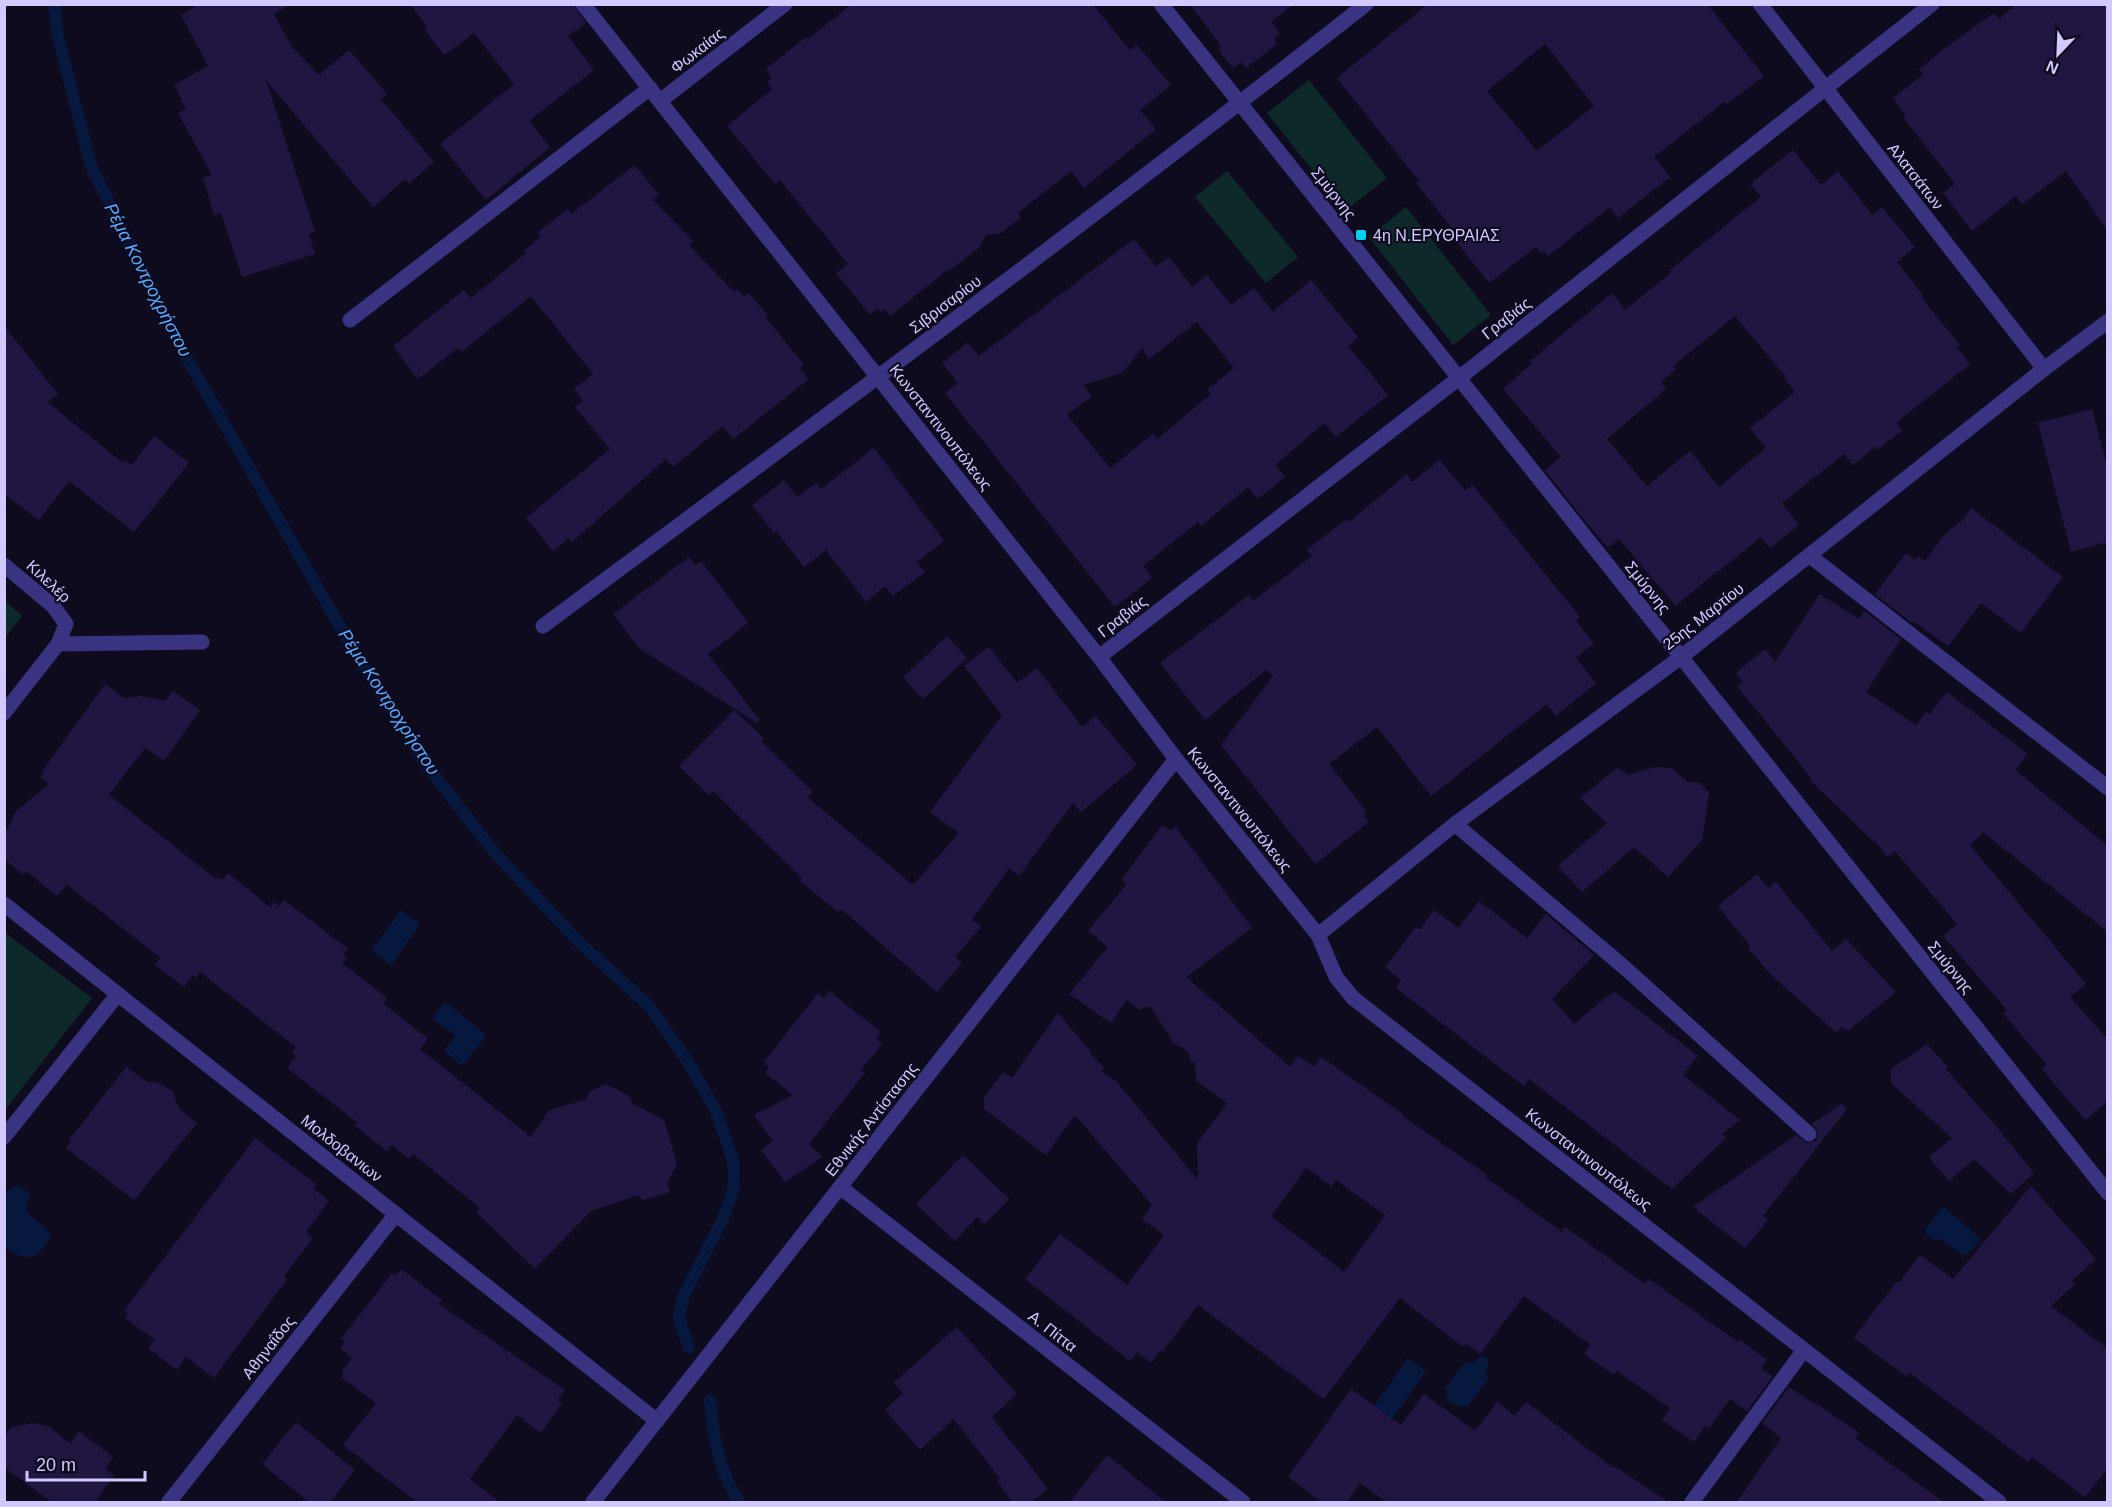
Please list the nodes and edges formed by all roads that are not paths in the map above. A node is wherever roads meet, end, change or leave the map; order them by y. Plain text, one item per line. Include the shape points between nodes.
1 (584, 4) edge
2 (785, 4) edge
3 (1161, 4) edge
4 (1366, 4) edge
5 (1760, 4) edge
6 (1932, 4) edge
7 (650, 88) junction
8 (1825, 88) junction
9 (660, 101) junction
10 (1240, 103) junction
11 (350, 320) dead end
12 (2108, 321) edge
13 (2044, 369) junction
14 (878, 377) junction
15 (1459, 378) junction
16 (1810, 556) junction
17 (4, 565) edge
18 (543, 626) dead end
19 (202, 642) dead end
20 (58, 644) junction
21 (1099, 657) junction
22 (1681, 657) junction
23 (4, 713) edge
24 (1176, 759) junction
25 (2108, 788) edge
26 (1455, 824) junction
27 (4, 904) edge
28 (1318, 935) junction
29 (118, 994) junction
30 (1809, 1134) dead end
31 (4, 1137) edge
32 (840, 1187) junction
33 (2108, 1192) edge
34 (396, 1214) junction
35 (1804, 1350) junction
36 (657, 1421) junction
37 (169, 1503) edge
38 (594, 1503) edge
39 (1243, 1503) edge
40 (1692, 1503) edge
41 (1999, 1503) edge

1 - 7 street, Κωνσταντινουπόλεως
2 - 9 street, Φωκαίας
3 - 10 street, Σμύρνης
4 - 10 street, Σιβρισαρίου
5 - 8 street, Αλατσάτων
6 - 8 street, Γραβιάς
7 - 9 street, Κωνσταντινουπόλεως
7 - 11 street
8 - 13 street, Αλατσάτων
8 - 15 street, Γραβιάς
9 - 14 street, Κωνσταντινουπόλεως
10 - 14 street, Σιβρισαρίου
10 - 15 street, Σμύρνης
12 - 13 street, 25ης Μαρτίου
13 - 16 street, 25ης Μαρτίου
14 - 18 street, Σιβρισαρίου
14 - 21 street, Κωνσταντινουπόλεως
15 - 21 street, Γραβιάς
15 - 22 street, Σμύρνης
16 - 22 street, 25ης Μαρτίου
16 - 25 street
17 - 20 street, Κιλελέρ via 53,606 66,624
19 - 20 street
20 - 23 street
21 - 24 street, Κωνσταντινουπόλεως
22 - 26 street, 25ης Μαρτίου
22 - 33 street, Σμύρνης
24 - 28 street, Κωνσταντινουπόλεως
24 - 32 street, Εθνικής Αντίστασης
26 - 28 street, 25ης Μαρτίου
26 - 30 street via 1625,968
27 - 29 street, Μολδοβανιων
28 - 35 street, Κωνσταντινουπόλεως via 1336,976 1353,998
29 - 31 street
29 - 34 street, Μολδοβανιων
32 - 36 street, Εθνικής Αντίστασης
32 - 39 street, Α. Πίττα
34 - 36 street, Μολδοβανιων
34 - 37 street, Αθηναΐδος
35 - 40 street
35 - 41 street, Κωνσταντινουπόλεως
36 - 38 street, Εθνικής Αντίστασης

